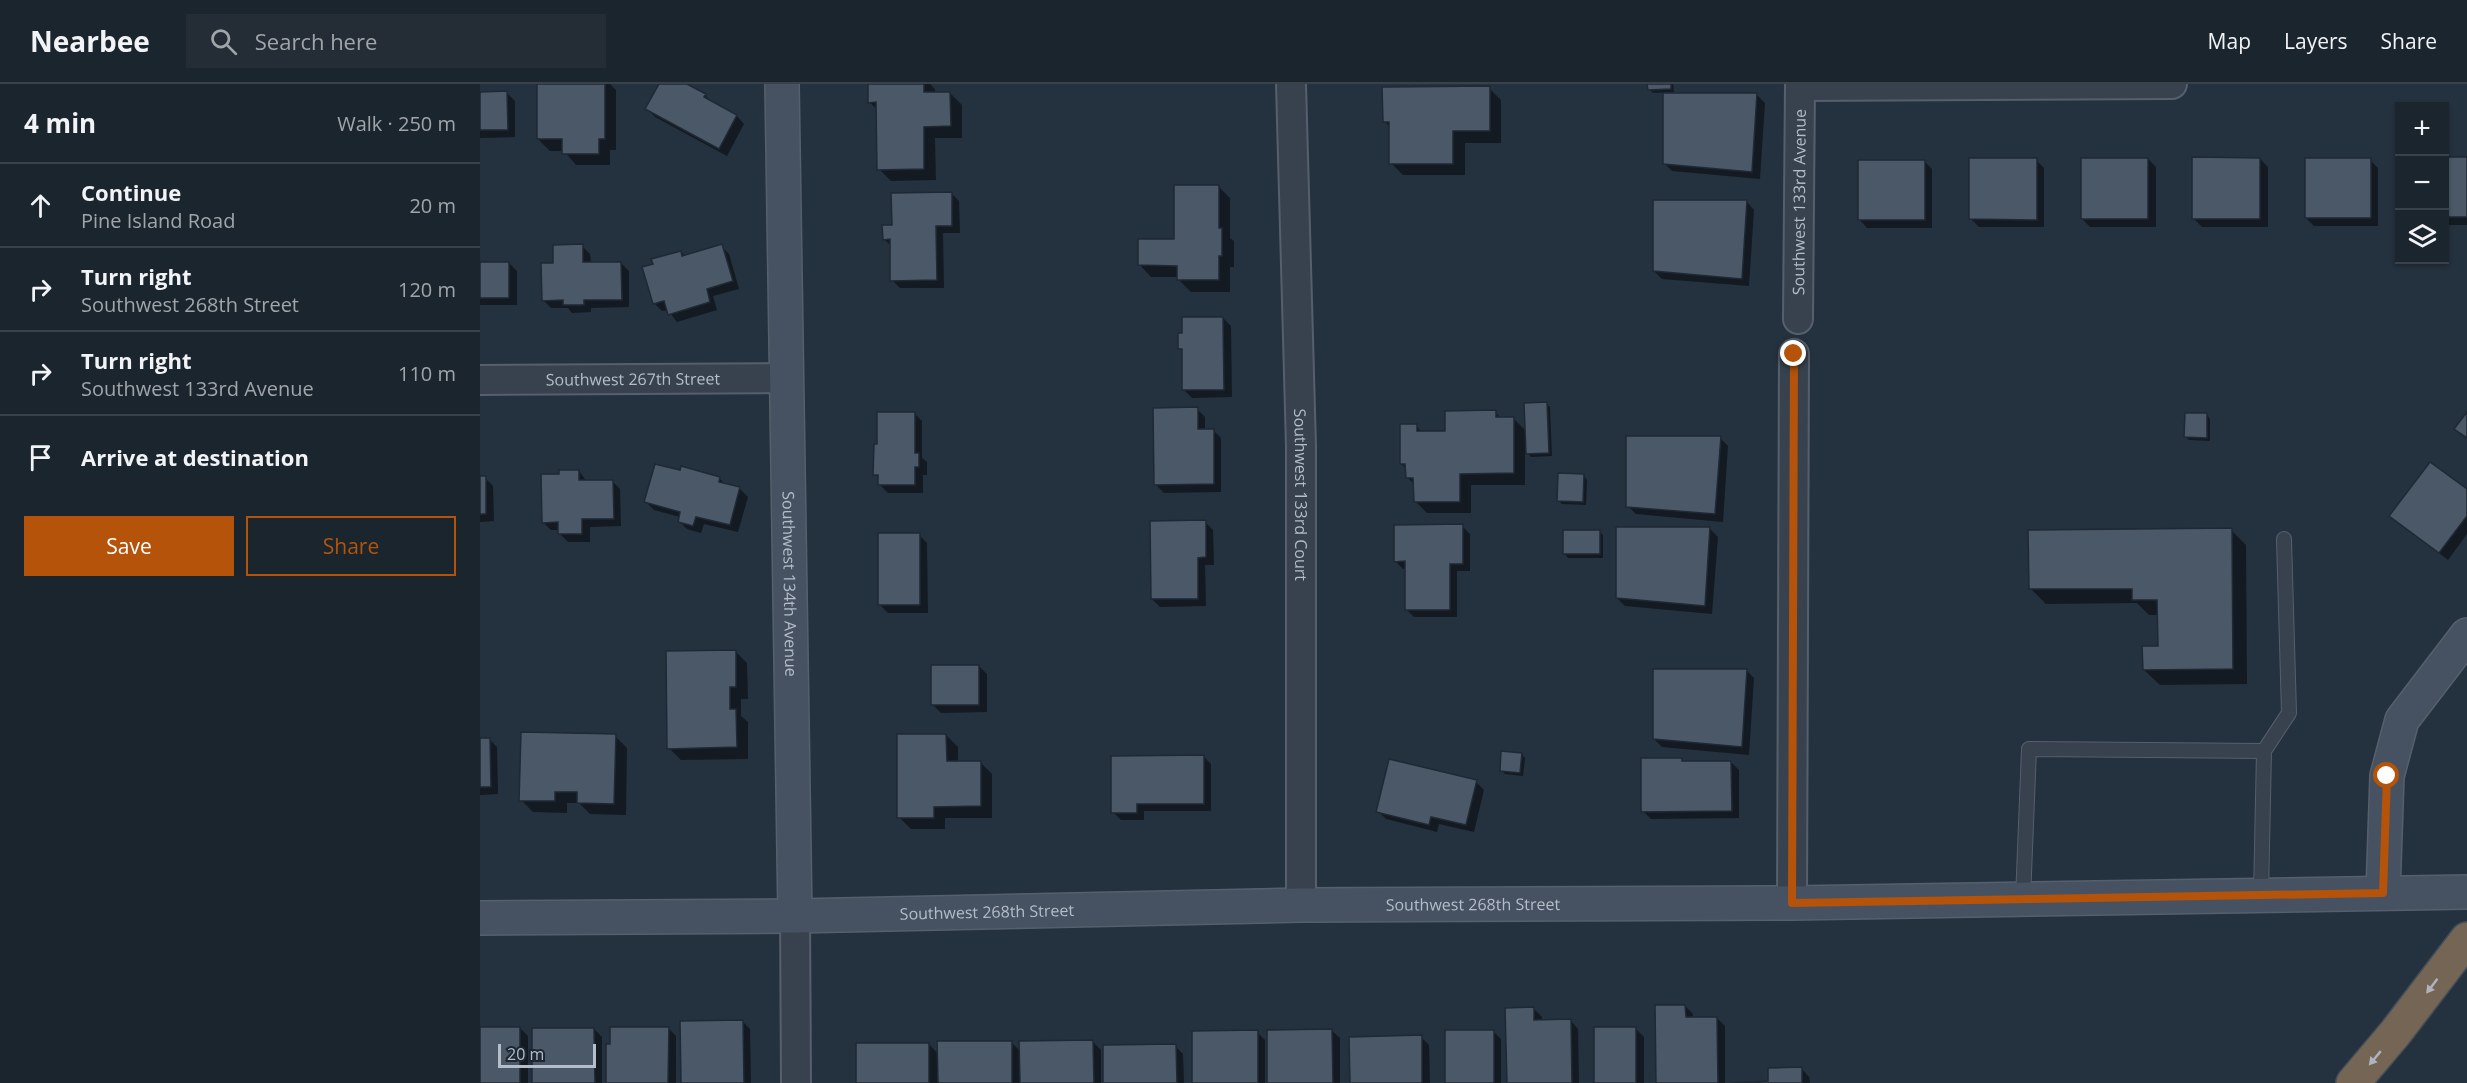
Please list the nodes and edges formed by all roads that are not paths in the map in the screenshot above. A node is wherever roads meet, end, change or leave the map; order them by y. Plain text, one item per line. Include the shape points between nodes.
1 (782, 84) edge
2 (1291, 84) edge
3 (2172, 84) edge
4 (1800, 85) edge
5 (1798, 319) dead end
6 (1794, 354) dead end
7 (787, 378) junction
8 (480, 380) edge
9 (2284, 539) dead end
10 (2467, 634) edge
11 (2264, 751) junction
12 (2467, 892) edge
13 (2383, 893) junction
14 (2261, 895) junction
15 (2023, 899) junction
16 (1792, 903) junction
17 (1301, 905) junction
18 (795, 915) junction
19 (480, 918) edge
20 (2467, 939) edge
21 (796, 1083) edge
22 (2353, 1083) edge

1 - 7 main road, Southwest 134th Avenue
2 - 17 street, Southwest 133rd Court via 1301,447
3 - 4 street
4 - 5 street, Southwest 133rd Avenue
6 - 16 street
7 - 8 street, Southwest 267th Street
7 - 18 main road, Southwest 134th Avenue
9 - 11 lane via 2289,713
10 - 13 main road via 2402,720 2387,776
11 - 14 lane
11 - 15 lane via 2029,749
12 - 13 main road, Southwest 268th Street
13 - 14 main road, Southwest 268th Street
14 - 15 main road, Southwest 268th Street
15 - 16 main road, Southwest 268th Street
16 - 17 main road, Southwest 268th Street
17 - 18 main road, Southwest 268th Street
18 - 19 main road, Southwest 268th Street
18 - 21 street, Southwest 134th Avenue
20 -> 22 highway

